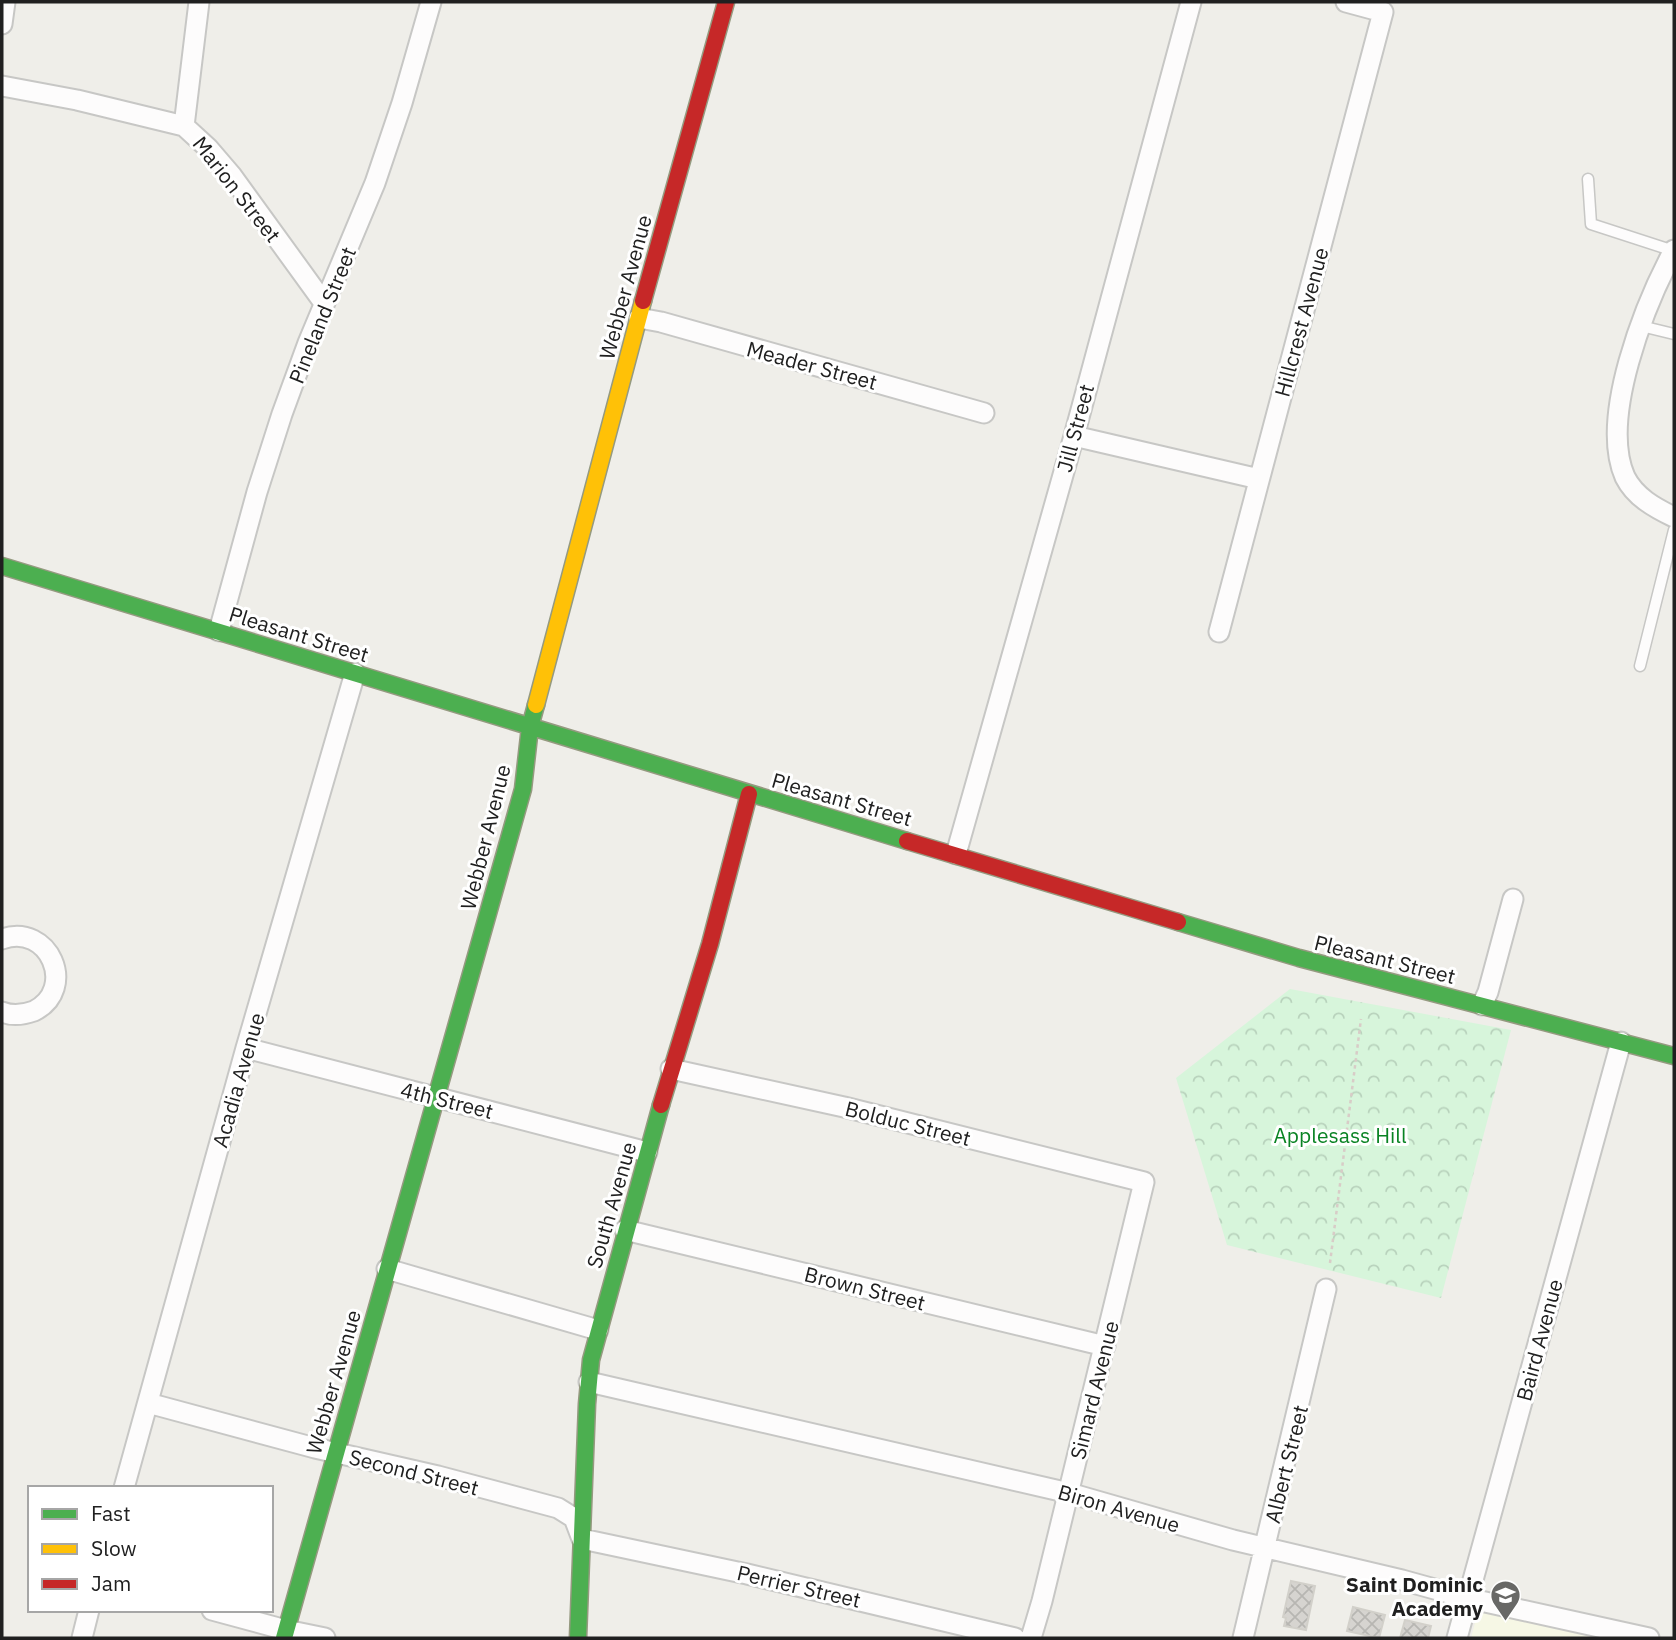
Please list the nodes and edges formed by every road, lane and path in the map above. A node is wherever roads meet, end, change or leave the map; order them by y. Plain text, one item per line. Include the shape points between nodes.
1 (5, 2) edge
2 (200, 2) edge
3 (430, 2) edge
4 (726, 2) edge
5 (1191, 2) edge
6 (1346, 2) edge
7 (2, 24) edge
8 (2, 86) edge
9 (184, 126) junction
10 (1588, 179) dead end
11 (1674, 251) edge
12 (324, 303) junction
13 (639, 318) junction
14 (1641, 326) junction
15 (1674, 334) edge
16 (984, 413) dead end
17 (1074, 436) junction
18 (1259, 479) junction
19 (1674, 517) edge
20 (1674, 530) edge
21 (2, 566) edge
22 (219, 631) junction
23 (1219, 632) dead end
24 (1640, 666) dead end
25 (355, 673) junction
26 (530, 727) junction
27 (749, 794) junction
28 (956, 854) junction
29 (1513, 899) dead end
30 (2, 939) edge
31 (1482, 1005) junction
32 (3, 1019) edge
33 (1361, 1019) dead end
34 (1621, 1042) junction
35 (246, 1048) junction
36 (1674, 1056) edge
37 (671, 1069) junction
38 (436, 1097) junction
39 (647, 1152) junction
40 (1144, 1182) joint
41 (625, 1230) junction
42 (1330, 1263) dead end
43 (387, 1269) junction
44 (1326, 1289) dead end
45 (598, 1330) junction
46 (1105, 1346) junction
47 (589, 1382) junction
48 (148, 1403) junction
49 (335, 1452) junction
50 (125, 1486) edge
51 (1069, 1493) junction
52 (582, 1539) junction
53 (1266, 1548) junction
54 (1467, 1598) junction
55 (88, 1612) edge
56 (218, 1612) edge
57 (285, 1634) edge
58 (82, 1638) edge
59 (326, 1638) edge
60 (578, 1638) edge
61 (1015, 1638) edge
62 (1031, 1638) edge
63 (1244, 1638) edge
64 (1457, 1638) edge
65 (1649, 1638) edge

1 - 7 street
2 - 9 street
3 - 12 street, Pineland Street via 375,183
4 - 13 street, Webber Avenue
5 - 17 street, Jill Street
6 - 18 street, Hillcrest Avenue via 1383,12
8 - 9 street, Marion Street
9 - 12 street, Marion Street via 232,176
10 - 11 lane via 1591,224
11 - 14 street
12 - 22 street, Pineland Street via 257,492
13 - 16 street, Meader Street
13 - 26 street, Webber Avenue
14 - 15 lane
14 - 19 street via 1618,421 1619,456 1633,490
17 - 18 street
17 - 28 street, Jill Street
18 - 23 street, Hillcrest Avenue
20 - 24 lane
21 - 22 street, Pleasant Street
22 - 25 street, Pleasant Street
25 - 26 street, Pleasant Street
25 - 35 street, Acadia Avenue
26 - 27 street, Pleasant Street
26 - 38 street, Webber Avenue via 523,789
27 - 28 street, Pleasant Street
27 - 37 street, South Avenue
28 - 31 street, Pleasant Street via 1299,958
29 - 31 street
30 - 32 street via 18,936 41,944 56,976 41,1007
31 - 34 street, Pleasant Street
33 - 42 path
34 - 36 street, Pleasant Street
34 - 54 street, Baird Avenue
35 - 38 street, 4th Street
35 - 48 street, Acadia Avenue
37 - 39 street, South Avenue
37 - 40 street, Bolduc Street
38 - 39 street, 4th Street
38 - 43 street, Webber Avenue
39 - 41 street, South Avenue
40 - 46 street, Simard Avenue
41 - 45 street, South Avenue
41 - 46 street, Brown Street
43 - 45 street
43 - 49 street, Webber Avenue
44 - 53 street, Albert Street
45 - 47 street, South Avenue
46 - 51 street, Simard Avenue
47 - 51 street, Biron Avenue
47 - 52 street, South Avenue
48 - 49 street, Second Street
48 - 50 street, Acadia Avenue
49 - 52 street, Second Street via 558,1508 574,1518
49 - 57 street, Webber Avenue
51 - 53 street, Biron Avenue
51 - 62 street, Simard Avenue
52 - 60 street, South Avenue
52 - 61 street, Perrier Street
53 - 54 street, Biron Avenue
53 - 63 street, Albert Street
54 - 64 street, Baird Avenue
54 - 65 street, Biron Avenue
55 - 58 street
56 - 57 street
57 - 59 street

